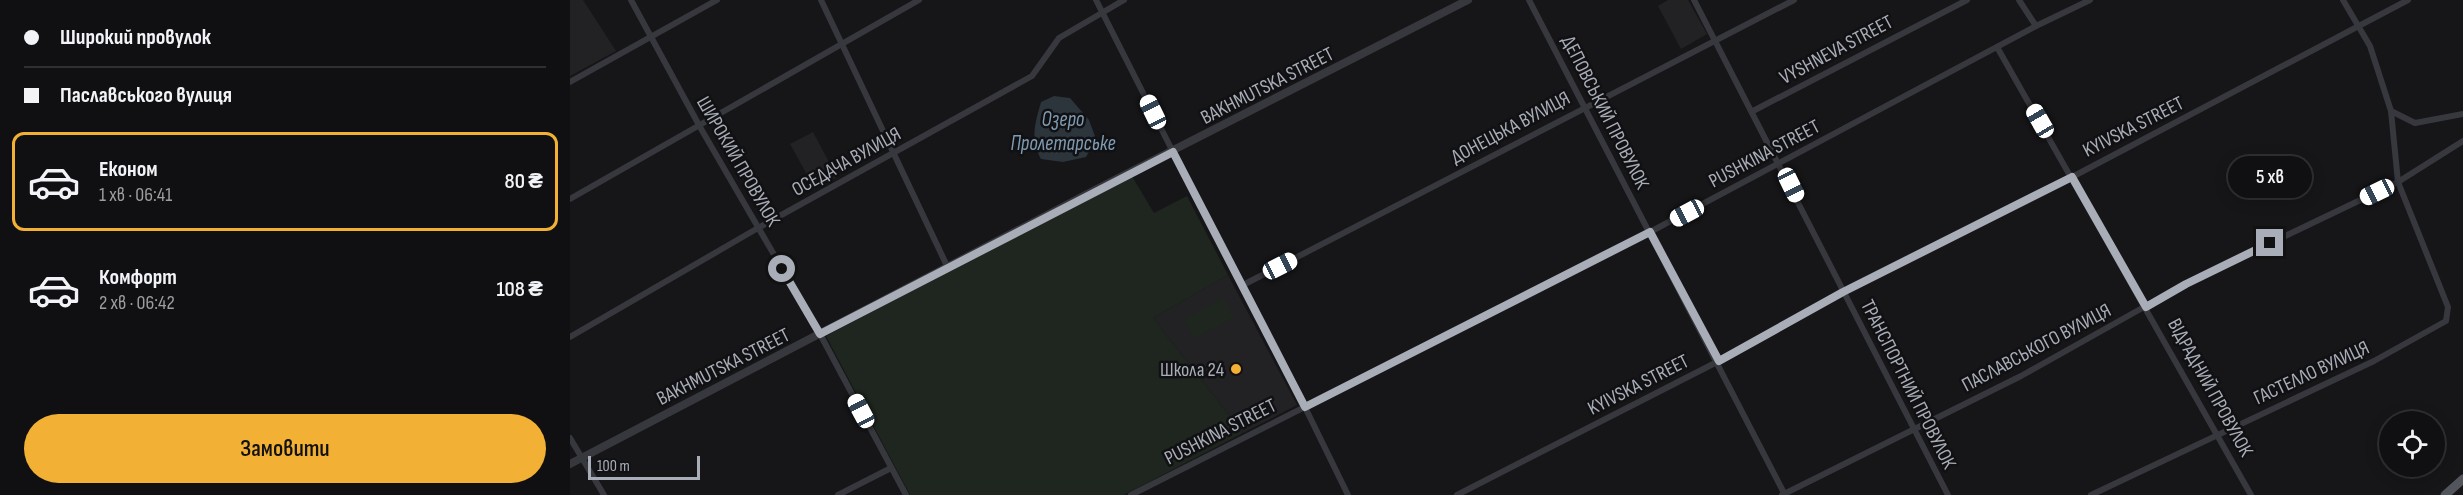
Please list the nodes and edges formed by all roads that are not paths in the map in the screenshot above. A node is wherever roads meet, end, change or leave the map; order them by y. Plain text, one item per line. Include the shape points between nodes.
1 (631, 0) edge
2 (717, 0) edge
3 (821, 0) edge
4 (919, 0) edge
5 (1096, 0) edge
6 (1124, 0) edge
7 (1468, 0) edge
8 (1529, 0) edge
9 (1694, 0) edge
10 (1794, 0) edge
11 (1967, 0) edge
12 (2019, 0) edge
13 (2090, 0) edge
14 (2343, 0) edge
15 (2408, 0) edge
16 (1103, 12) junction
17 (2036, 26) junction
18 (2357, 26) junction
19 (651, 37) junction
20 (1715, 40) junction
21 (843, 43) junction
22 (1997, 47) junction
23 (570, 82) edge
24 (1584, 106) junction
25 (1753, 111) junction
26 (2391, 111) junction
27 (2463, 114) edge
28 (700, 126) junction
29 (2463, 141) edge
30 (1173, 152) junction
31 (893, 154) junction
32 (1780, 164) junction
33 (2072, 177) junction
34 (2398, 182) junction
35 (570, 199) edge
36 (758, 228) junction
37 (1650, 232) junction
38 (948, 268) junction
39 (1243, 285) junction
40 (1843, 292) junction
41 (2146, 307) junction
42 (820, 334) junction
43 (570, 337) edge
44 (1719, 361) junction
45 (1305, 407) junction
46 (1913, 429) junction
47 (2218, 434) junction
48 (570, 438) edge
49 (582, 458) junction
50 (570, 464) edge
51 (891, 468) junction
52 (2463, 479) edge
53 (1784, 494) edge
54 (604, 495) edge
55 (838, 495) edge
56 (906, 495) edge
57 (1132, 495) edge
58 (1348, 495) edge
59 (1457, 495) edge
60 (1948, 495) edge
61 (2091, 495) edge
62 (2250, 495) edge
63 (2445, 495) edge

1 - 19 street, ШИРОКИЙ ПРОВУЛОК
2 - 19 street
3 - 21 street
4 - 21 street
5 - 16 street
6 - 16 street, ОСЕДАЧА ВУЛИЦЯ
7 - 30 street, BAKHMUTSKA STREET
8 - 24 street, ДЕПОВСЬКИЙ ПРОВУЛОК
9 - 20 street, ТРАНСПОРТНИЙ ПРОВУЛОК
10 - 20 street, ДОНЕЦЬКА ВУЛИЦЯ
11 - 25 street, VYSHNEVA STREET
12 - 17 street
13 - 17 street, PUSHKINA STREET
14 - 18 street
15 - 18 street, KYIVSKA STREET
16 - 30 street
16 - 31 street, ОСЕДАЧА ВУЛИЦЯ via 1059,38 1032,76
17 - 22 street, PUSHKINA STREET
18 - 26 street via 2370,46
18 - 33 street, KYIVSKA STREET
19 - 23 street
19 - 28 street, ШИРОКИЙ ПРОВУЛОК
20 - 24 street, ДОНЕЦЬКА ВУЛИЦЯ
20 - 25 street, ТРАНСПОРТНИЙ ПРОВУЛОК
21 - 28 street
21 - 31 street
22 - 32 street, PUSHKINA STREET
22 - 33 street, ВІДРАДНИЙ ПРОВУЛОК
24 - 37 street, ДЕПОВСЬКИЙ ПРОВУЛОК
24 - 39 street, ДОНЕЦЬКА ВУЛИЦЯ
25 - 32 street, ТРАНСПОРТНИЙ ПРОВУЛОК
26 - 27 street via 2415,123
26 - 34 street
28 - 35 street
28 - 36 street, ШИРОКИЙ ПРОВУЛОК
29 - 34 street, ПАСЛАВСЬКОГО ВУЛИЦЯ
30 - 38 street, BAKHMUTSKA STREET
30 - 39 street
31 - 36 street, ОСЕДАЧА ВУЛИЦЯ
31 - 38 street
32 - 37 street, PUSHKINA STREET
32 - 40 street, ТРАНСПОРТНИЙ ПРОВУЛОК
33 - 40 street, KYIVSKA STREET
33 - 41 street, ВІДРАДНИЙ ПРОВУЛОК
34 - 41 street, ПАСЛАВСЬКОГО ВУЛИЦЯ
34 - 47 street, ГАСТЕЛЛО ВУЛИЦЯ via 2448,307 2446,321 2374,361
36 - 42 street, ШИРОКИЙ ПРОВУЛОК
36 - 43 street, ОСЕДАЧА ВУЛИЦЯ
37 - 44 street, ДЕПОВСЬКИЙ ПРОВУЛОК
37 - 45 street, PUSHKINA STREET
38 - 42 street, BAKHMUTSKA STREET
39 - 45 street
40 - 44 street, KYIVSKA STREET
40 - 46 street, ТРАНСПОРТНИЙ ПРОВУЛОК
41 - 46 street, ПАСЛАВСЬКОГО ВУЛИЦЯ
41 - 47 street, ВІДРАДНИЙ ПРОВУЛОК
42 - 49 street, BAKHMUTSKA STREET
42 - 51 street, ШИРОКИЙ ПРОВУЛОК
44 - 53 street, ДЕПОВСЬКИЙ ПРОВУЛОК
44 - 59 street, KYIVSKA STREET
45 - 57 street, PUSHKINA STREET
45 - 58 street
46 - 53 street, ПАСЛАВСЬКОГО ВУЛИЦЯ
46 - 60 street, ТРАНСПОРТНИЙ ПРОВУЛОК
47 - 61 street, ГАСТЕЛЛО ВУЛИЦЯ
47 - 62 street, ВІДРАДНИЙ ПРОВУЛОК
48 - 49 street
49 - 50 street, BAKHMUTSKA STREET
49 - 54 street
51 - 55 street
51 - 56 street, ШИРОКИЙ ПРОВУЛОК
52 - 63 main road

